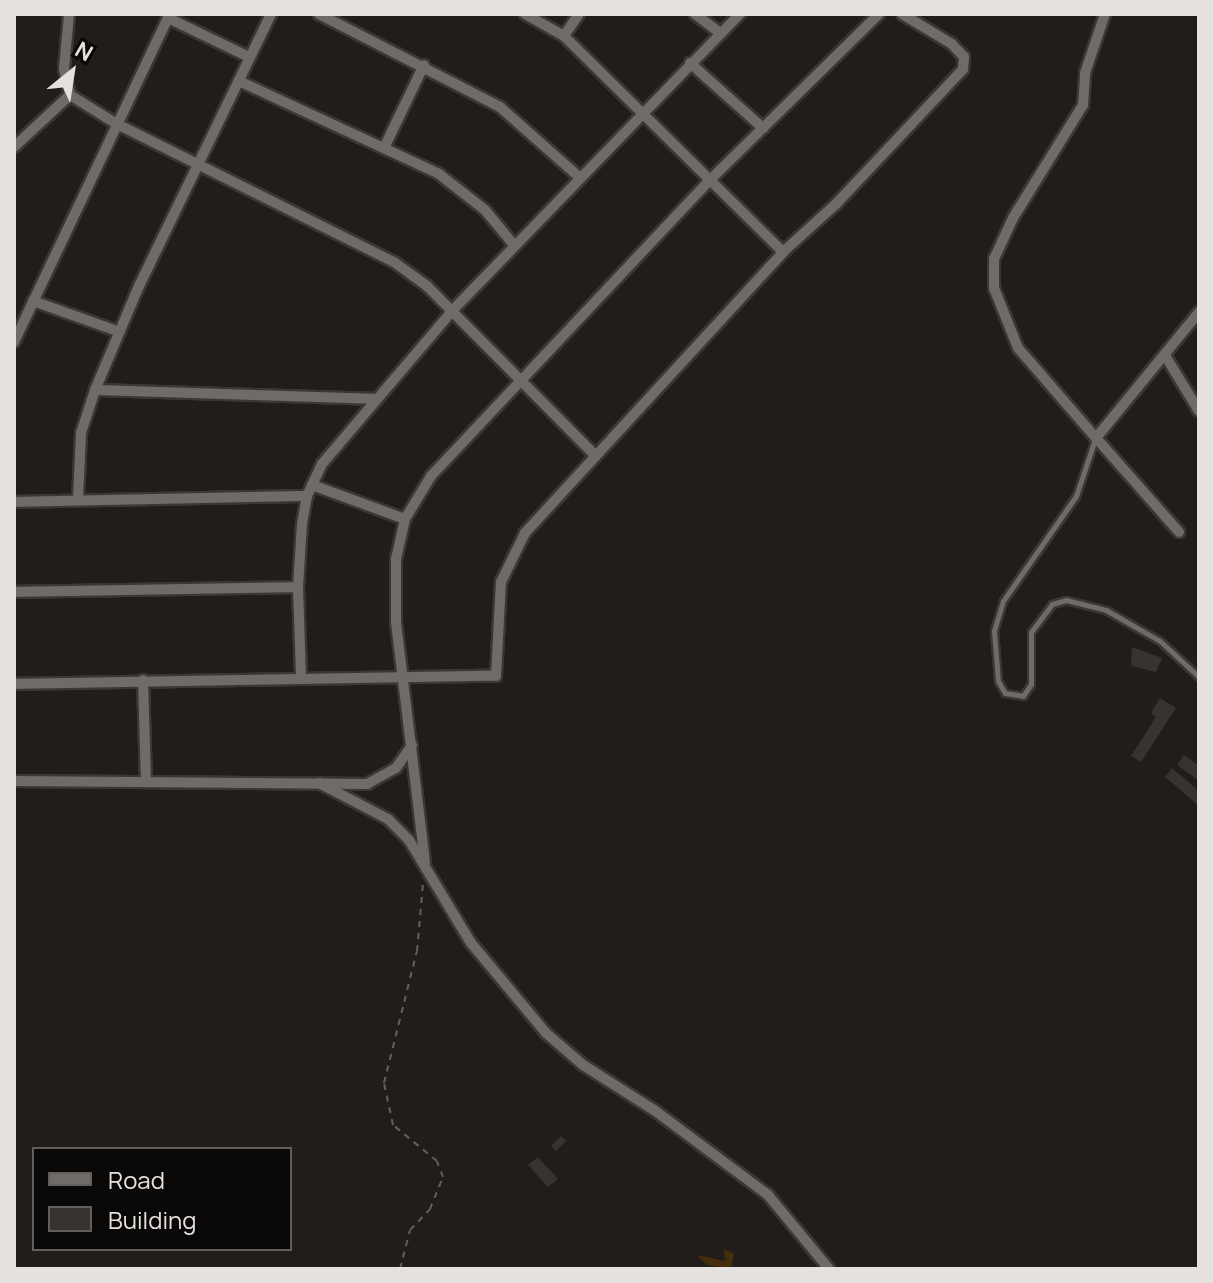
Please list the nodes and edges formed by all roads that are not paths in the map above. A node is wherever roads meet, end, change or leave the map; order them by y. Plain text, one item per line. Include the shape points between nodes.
1 (69, 14) edge
2 (271, 14) edge
3 (319, 14) edge
4 (525, 14) edge
5 (579, 14) edge
6 (695, 14) edge
7 (740, 14) edge
8 (879, 14) edge
9 (902, 14) edge
10 (1105, 14) edge
11 (169, 16) edge
12 (720, 33) junction
13 (564, 36) junction
14 (249, 57) junction
15 (690, 63) junction
16 (424, 65) junction
17 (239, 81) junction
18 (70, 95) junction
19 (642, 111) junction
20 (117, 124) junction
21 (763, 128) junction
22 (14, 147) edge
23 (384, 148) junction
24 (198, 163) junction
25 (579, 177) junction
26 (711, 179) junction
27 (514, 245) junction
28 (783, 252) junction
29 (33, 301) junction
30 (452, 311) junction
31 (1199, 312) edge
32 (120, 332) junction
33 (14, 342) edge
34 (1166, 357) junction
35 (522, 380) junction
36 (95, 390) junction
37 (374, 399) junction
38 (1199, 411) edge
39 (1096, 438) junction
40 (595, 455) junction
41 (309, 491) junction
42 (78, 499) junction
43 (14, 502) edge
44 (405, 519) junction
45 (1179, 532) dead end
46 (298, 587) junction
47 (14, 592) edge
48 (301, 677) junction
49 (401, 677) junction
50 (1199, 677) edge
51 (143, 680) junction
52 (14, 684) edge
53 (412, 745) junction
54 (146, 780) junction
55 (14, 781) edge
56 (319, 783) junction
57 (425, 862) junction
58 (829, 1269) edge

1 - 18 street via 64,69
2 - 14 street
3 - 16 street
4 - 13 street
5 - 13 street
6 - 12 street
7 - 12 street
8 - 21 street
9 - 28 street via 952,44 964,57 963,69 836,204
10 - 39 street via 1085,73 1083,105 1013,218 994,259 994,288 1018,348
11 - 14 street
11 - 20 street
12 - 15 street
13 - 19 street
14 - 17 street
15 - 19 street
15 - 21 street
16 - 23 street
16 - 25 street via 500,107
17 - 23 street
17 - 24 street
18 - 20 street
18 - 22 street
19 - 25 street
19 - 26 street
20 - 24 street
20 - 29 street
21 - 26 street
23 - 27 street via 462,188
24 - 30 street via 394,262
24 - 32 street
25 - 27 street
26 - 28 street
26 - 35 street
27 - 30 street
28 - 40 street
29 - 32 street
29 - 33 street
30 - 35 street
30 - 37 street
31 - 34 street
32 - 36 street
34 - 38 street
34 - 39 street
35 - 40 street
35 - 44 street via 431,476
36 - 37 street
36 - 42 street via 81,433
37 - 41 street via 322,464
39 - 45 street
39 - 50 lane via 1076,496 1003,601 994,631 998,681 1005,693 1023,696 1031,684 1031,632 1045,610 1066,600 1106,610 1160,641
40 - 49 street via 556,495 509,558 501,582 496,676
41 - 42 street
41 - 44 street
41 - 46 street
42 - 43 street
44 - 49 street via 396,559
46 - 47 street
46 - 48 street
48 - 49 street
48 - 51 street
49 - 53 street
51 - 52 street
51 - 54 street
53 - 56 street via 380,780
53 - 57 street
54 - 55 street
54 - 56 street
56 - 57 street via 388,819
57 - 58 street via 471,943 546,1033 583,1065 654,1110 768,1195

